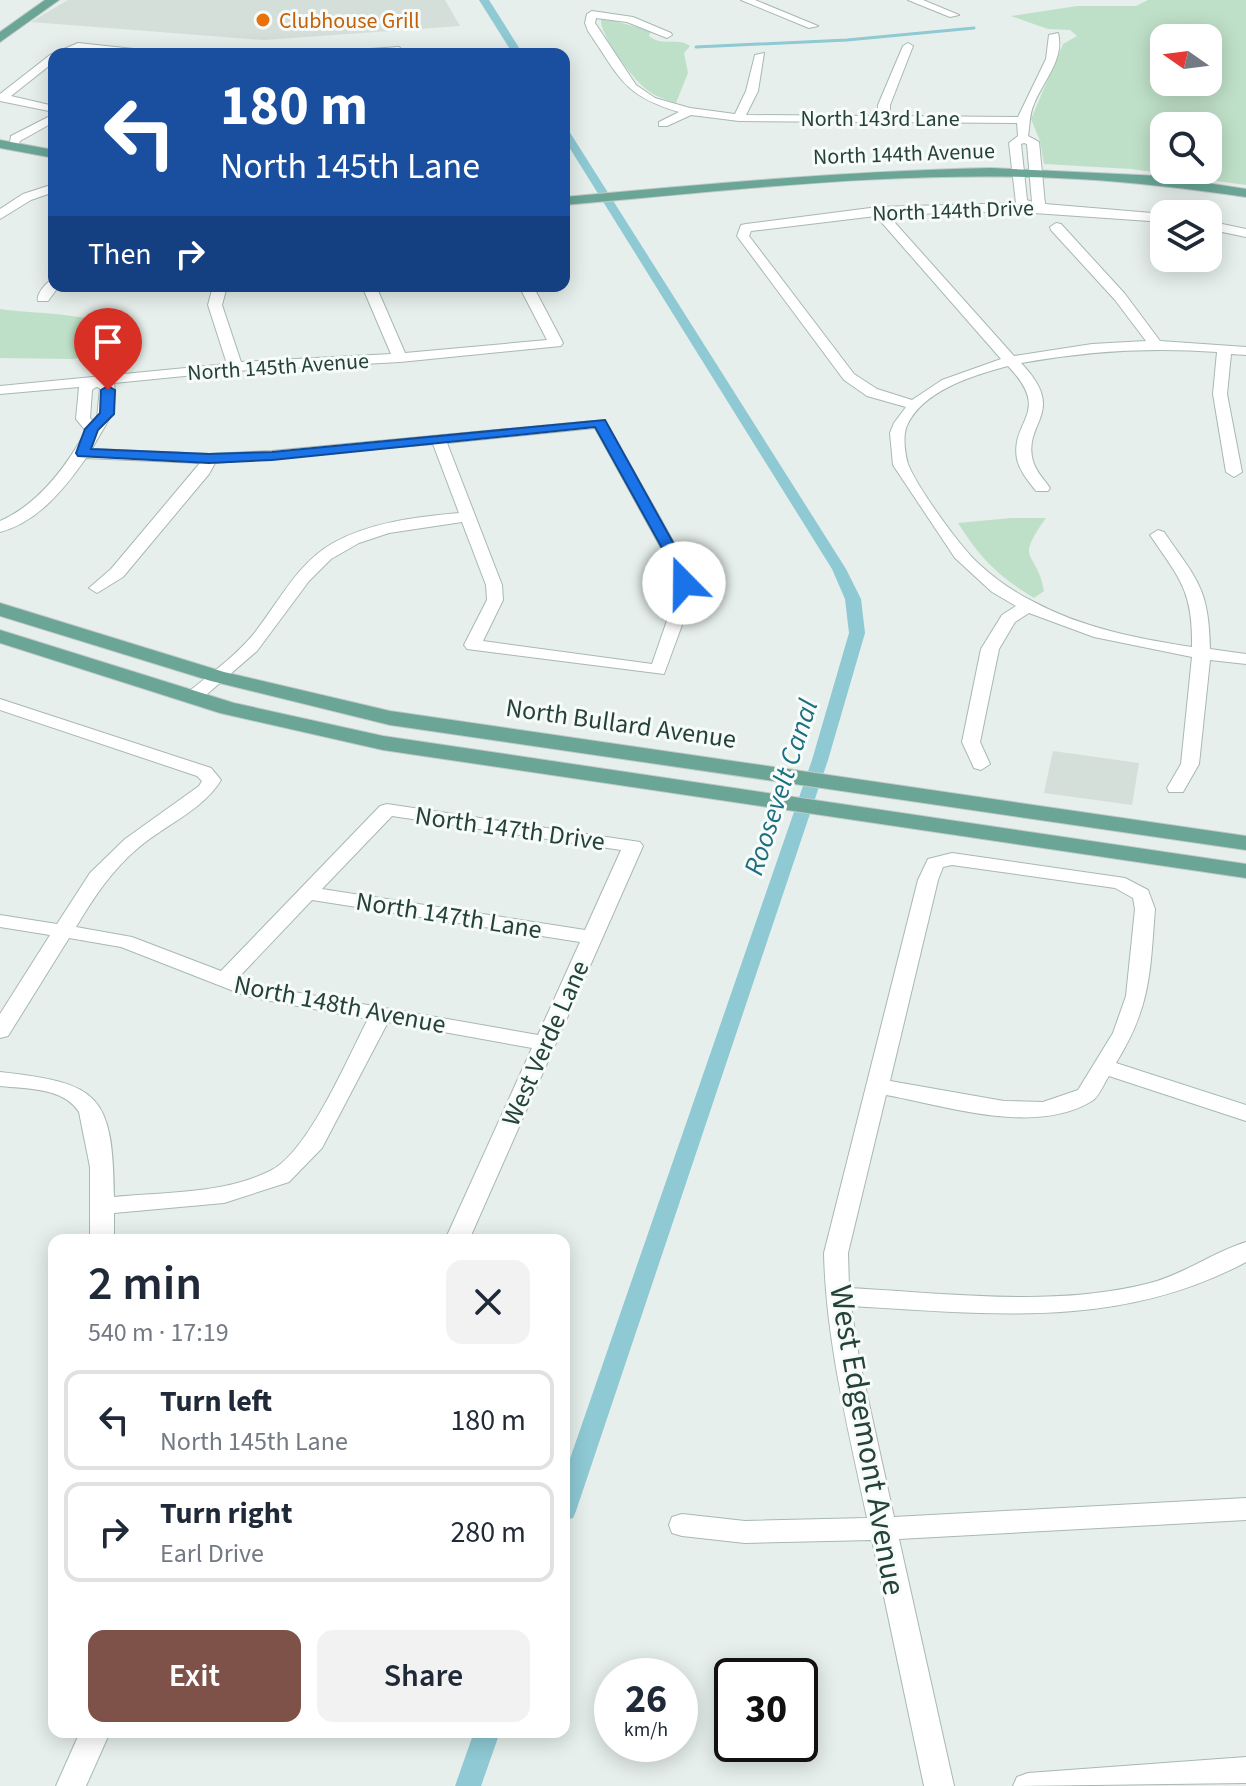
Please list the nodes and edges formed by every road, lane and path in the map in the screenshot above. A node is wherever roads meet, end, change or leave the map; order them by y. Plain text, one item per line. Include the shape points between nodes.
1 (33, 0) edge
2 (53, 0) edge
3 (611, 0) edge
4 (746, 0) edge
5 (913, 0) edge
6 (592, 14) junction
7 (954, 15) dead end
8 (0, 23) edge
9 (813, 26) dead end
10 (667, 35) dead end
11 (1054, 35) dead end
12 (0, 38) edge
13 (908, 46) dead end
14 (760, 55) dead end
15 (48, 62) edge
16 (48, 108) edge
17 (689, 111) junction
18 (739, 118) junction
19 (884, 119) junction
20 (48, 120) edge
21 (1021, 120) junction
22 (663, 124) dead end
23 (48, 128) edge
24 (1023, 138) junction
25 (6, 145) edge
26 (48, 153) edge
27 (1019, 171) junction
28 (1036, 171) junction
29 (48, 180) edge
30 (48, 190) edge
31 (0, 193) edge
32 (1246, 193) edge
33 (27, 197) junction
34 (570, 201) edge
35 (48, 202) edge
36 (1033, 207) junction
37 (878, 211) junction
38 (0, 215) edge
39 (1150, 217) edge
40 (1056, 227) dead end
41 (1222, 228) edge
42 (1246, 233) edge
43 (48, 291) edge
44 (218, 292) edge
45 (372, 292) edge
46 (529, 292) edge
47 (43, 298) dead end
48 (1156, 345) junction
49 (1224, 349) junction
50 (1246, 351) edge
51 (400, 358) junction
52 (1010, 362) junction
53 (235, 367) junction
54 (93, 382) junction
55 (0, 390) edge
56 (916, 405) junction
57 (92, 429) junction
58 (438, 439) junction
59 (83, 453) junction
60 (209, 459) junction
61 (1234, 472) dead end
62 (1042, 488) dead end
63 (470, 517) junction
64 (5, 525) edge
65 (1158, 535) dead end
66 (0, 539) edge
67 (97, 588) dead end
68 (1027, 606) junction
69 (0, 609) edge
70 (0, 636) edge
71 (1201, 654) junction
72 (1246, 659) edge
73 (218, 677) junction
74 (193, 697) junction
75 (0, 704) edge
76 (981, 764) dead end
77 (1176, 788) dead end
78 (1246, 843) edge
79 (633, 846) joint
80 (1246, 871) edge
81 (306, 893) junction
82 (0, 921) edge
83 (63, 929) junction
84 (591, 937) junction
85 (223, 981) junction
86 (381, 1014) junction
87 (0, 1031) edge
88 (545, 1043) junction
89 (1105, 1067) junction
90 (0, 1079) edge
91 (878, 1086) junction
92 (1246, 1113) edge
93 (103, 1206) junction
94 (102, 1234) edge
95 (460, 1234) edge
96 (1246, 1251) edge
97 (837, 1296) junction
98 (1246, 1509) edge
99 (682, 1525) dead end
100 (881, 1529) junction
101 (92, 1738) edge
102 (1246, 1770) edge
103 (71, 1786) edge
104 (939, 1786) edge
105 (1028, 1786) edge

1 - 8 main road
2 - 12 main road
3 - 6 street
4 - 9 street
5 - 7 street
6 - 10 street via 629,19
6 - 17 street, North 143rd Lane via 593,31 632,87 651,100
11 - 21 street via 1055,50
13 - 19 street via 884,105
14 - 18 street
15 - 16 street via 2,98
17 - 18 street, North 143rd Lane
17 - 22 street
18 - 19 street, North 143rd Lane
19 - 21 street, North 143rd Lane
20 - 25 street
21 - 24 street
23 - 25 street
24 - 27 street via 1015,143
24 - 28 street via 1033,142
25 - 26 main road
27 - 28 main road, North 144th Avenue
27 - 34 main road, North 144th Avenue via 881,173
27 - 36 street via 1021,202
28 - 32 main road, North 144th Avenue
28 - 36 street via 1040,202
29 - 33 street via 27,191
30 - 33 street
31 - 33 street
33 - 35 street
33 - 38 street
36 - 37 street, North 144th Drive
36 - 39 street, North 144th Drive
37 - 52 street
37 - 56 street, North 144th Drive via 789,221 743,230 743,236 849,377 880,397
40 - 48 street
41 - 42 street
43 - 47 street
44 - 53 street via 215,305
45 - 51 street
46 - 51 street, North 145th Avenue via 556,343
48 - 49 street
48 - 52 street
49 - 50 street
49 - 61 street via 1220,394
51 - 53 street, North 145th Avenue
52 - 56 street via 946,383
52 - 62 street via 1033,391 1036,404 1022,455 1029,475
53 - 54 street, North 145th Avenue
54 - 55 street, North 145th Avenue
54 - 57 street via 85,389 83,419
54 - 57 street via 108,385 108,390 107,414
56 - 68 street via 900,424 896,446 901,465 970,565
57 - 59 street
58 - 60 street
58 - 63 street
58 - 63 street via 600,423 684,583 676,625 658,670 473,645 495,600
59 - 60 street
59 - 64 street via 54,489
60 - 67 street via 117,573
63 - 73 street via 398,525 338,547 308,570 257,641
64 - 66 street
65 - 71 street via 1194,587 1201,612
68 - 71 street via 1120,638
68 - 76 street via 1008,619 990,649 971,742
69 - 73 main road, North Bullard Avenue
70 - 74 main road, North Bullard Avenue
71 - 72 street
71 - 77 street via 1190,764
73 - 74 street
73 - 78 main road, North Bullard Avenue via 404,720
74 - 80 main road, North Bullard Avenue via 383,743
75 - 83 street via 211,777 211,783 105,868
79 - 81 street, North 147th Drive via 387,810
79 - 84 street, West Verde Lane
81 - 84 street, North 147th Lane
81 - 85 street
82 - 83 street, North 148th Avenue
83 - 85 street, North 148th Avenue via 125,941
83 - 87 street
84 - 88 street, West Verde Lane
85 - 86 street, North 148th Avenue via 256,992
86 - 88 street, North 148th Avenue
86 - 93 street via 314,1143 281,1176 224,1195
88 - 95 street, West Verde Lane
89 - 91 street via 1086,1095 1045,1110 1004,1109
89 - 91 street, West Edgemont Avenue via 1137,996 1145,909 1141,891 1118,882 952,859 935,863 928,880
89 - 92 street
90 - 93 street via 55,1087 83,1100 96,1126
91 - 97 street, West Edgemont Avenue via 836,1253
93 - 94 street
96 - 97 street via 1222,1267 1115,1299 1041,1305
97 - 100 street, West Edgemont Avenue
98 - 100 street
99 - 100 street via 745,1532
100 - 104 street, West Edgemont Avenue
101 - 103 street
102 - 105 street

